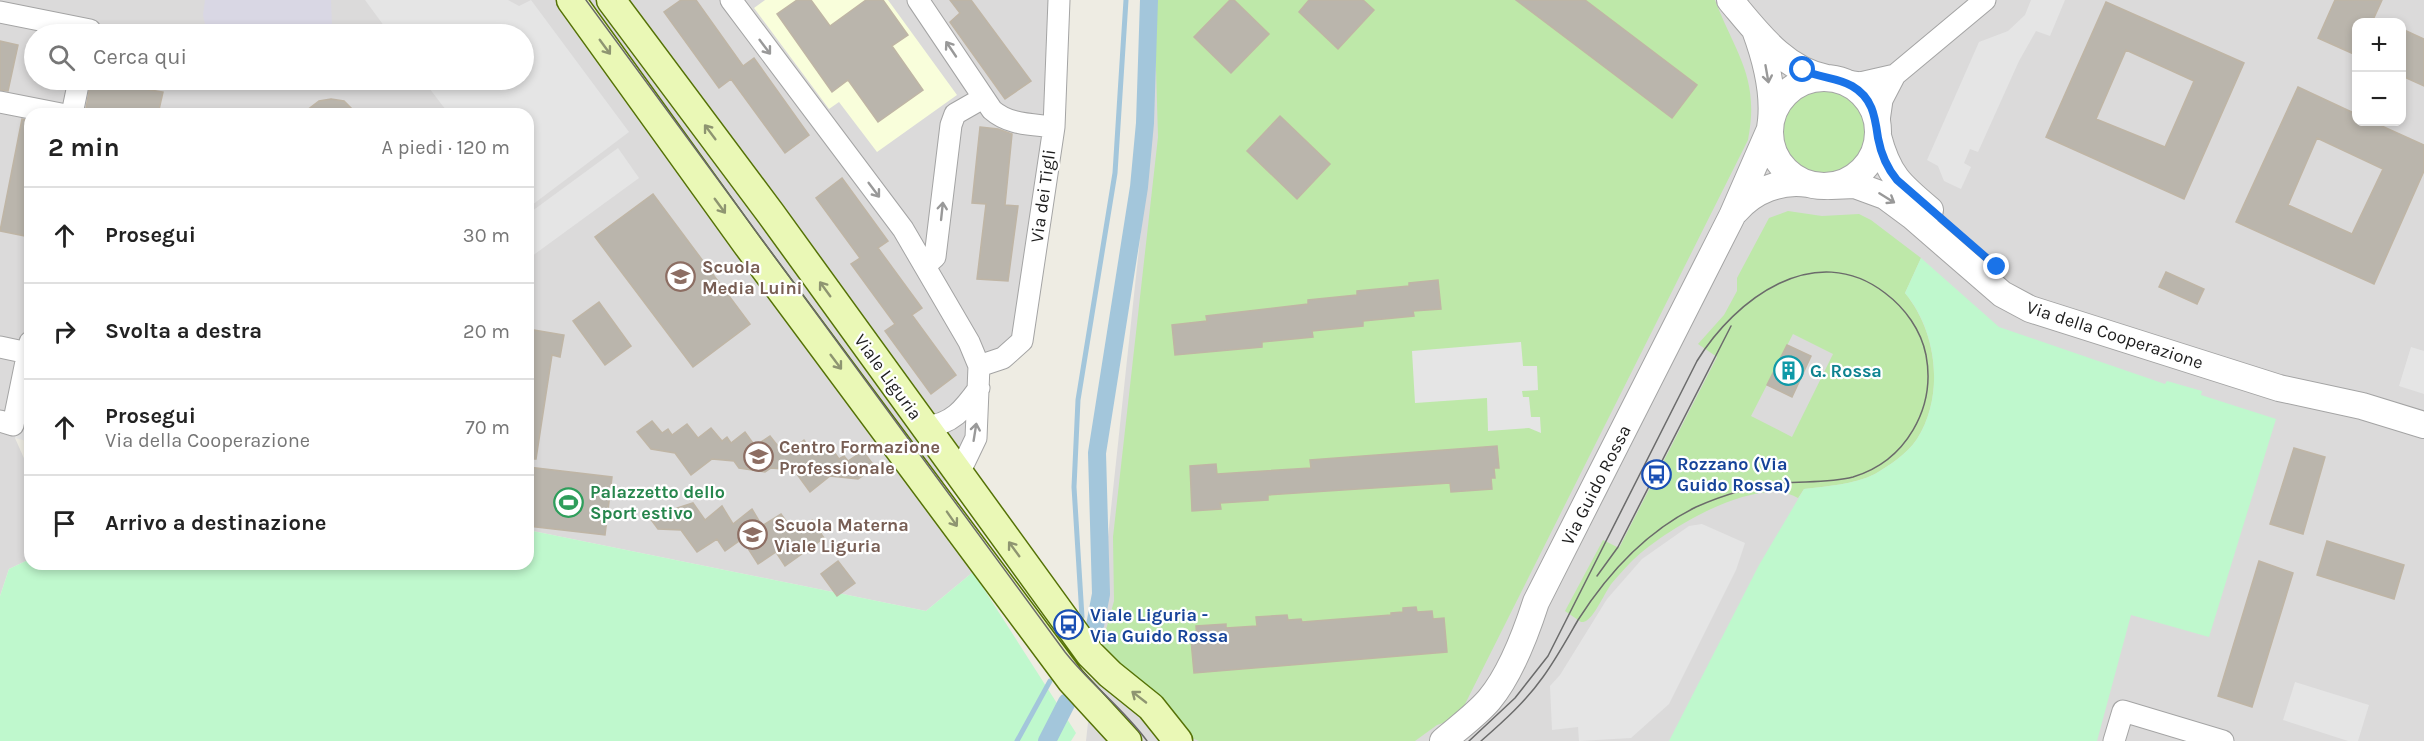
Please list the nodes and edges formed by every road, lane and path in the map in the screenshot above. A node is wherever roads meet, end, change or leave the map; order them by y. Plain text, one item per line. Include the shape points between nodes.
1 (571, 0) edge
2 (611, 0) edge
3 (730, 0) edge
4 (918, 0) edge
5 (1059, 0) edge
6 (1730, 0) edge
7 (1985, 0) edge
8 (0, 12) edge
9 (53, 24) edge
10 (1753, 27) junction
11 (1895, 75) junction
12 (1835, 79) junction
13 (78, 90) edge
14 (982, 98) junction
15 (6, 106) edge
16 (73, 108) edge
17 (24, 109) edge
18 (1770, 126) junction
19 (1054, 127) junction
20 (1878, 132) junction
21 (1820, 185) junction
22 (1732, 216) junction
23 (926, 265) junction
24 (0, 347) edge
25 (24, 348) edge
26 (24, 365) edge
27 (979, 366) junction
28 (979, 388) junction
29 (2362, 406) junction
30 (7, 423) edge
31 (2424, 425) edge
32 (924, 427) junction
33 (956, 469) junction
34 (1127, 741) edge
35 (1178, 741) edge
36 (1443, 741) edge
37 (2114, 741) edge
38 (2223, 741) edge

1 -> 34 main road, Viale Liguria via 1071,680
32 -> 2 main road, Viale Liguria
3 -> 23 street
14 -> 4 street
5 - 19 street, Via dei Tigli
6 - 10 street, Via Guido Rossa
7 - 11 street
8 - 9 street
10 - 12 street, Via Guido Rossa via 1796,67
10 -> 18 street, Via Guido Rossa via 1767,73
11 - 12 street via 1860,82
11 - 20 street via 1882,100
12 - 18 street via 1810,79 1791,88 1778,103
12 - 20 street via 1866,98
13 - 16 street
14 - 19 street via 1002,119
23 -> 14 street via 935,256 951,125 955,114
15 - 17 street
18 - 21 street via 1772,148 1780,164 1790,175
18 - 22 street, Via Guido Rossa
19 - 27 street, Via dei Tigli via 1022,341 1003,358
20 - 21 street via 1873,155 1863,170 1848,181
20 - 29 street, Via della Cooperazione via 1887,165 1904,188 2026,288 2275,371
21 - 22 street, Via Guido Rossa via 1786,183 1764,190 1742,204
21 -> 29 street, Via della Cooperazione via 1855,185 1885,196 2002,294 2030,309 2279,388
22 - 36 street, Via Guido Rossa via 1536,602 1498,687
23 - 27 street
24 - 25 street
26 - 30 street
27 - 28 street
28 - 32 street via 954,417 939,426
33 -> 28 street via 964,463 976,438
29 - 31 street, Via della Cooperazione
32 - 33 main road, Viale Liguria
35 -> 33 main road, Viale Liguria via 1151,707 1090,654
37 - 38 street via 2123,711

